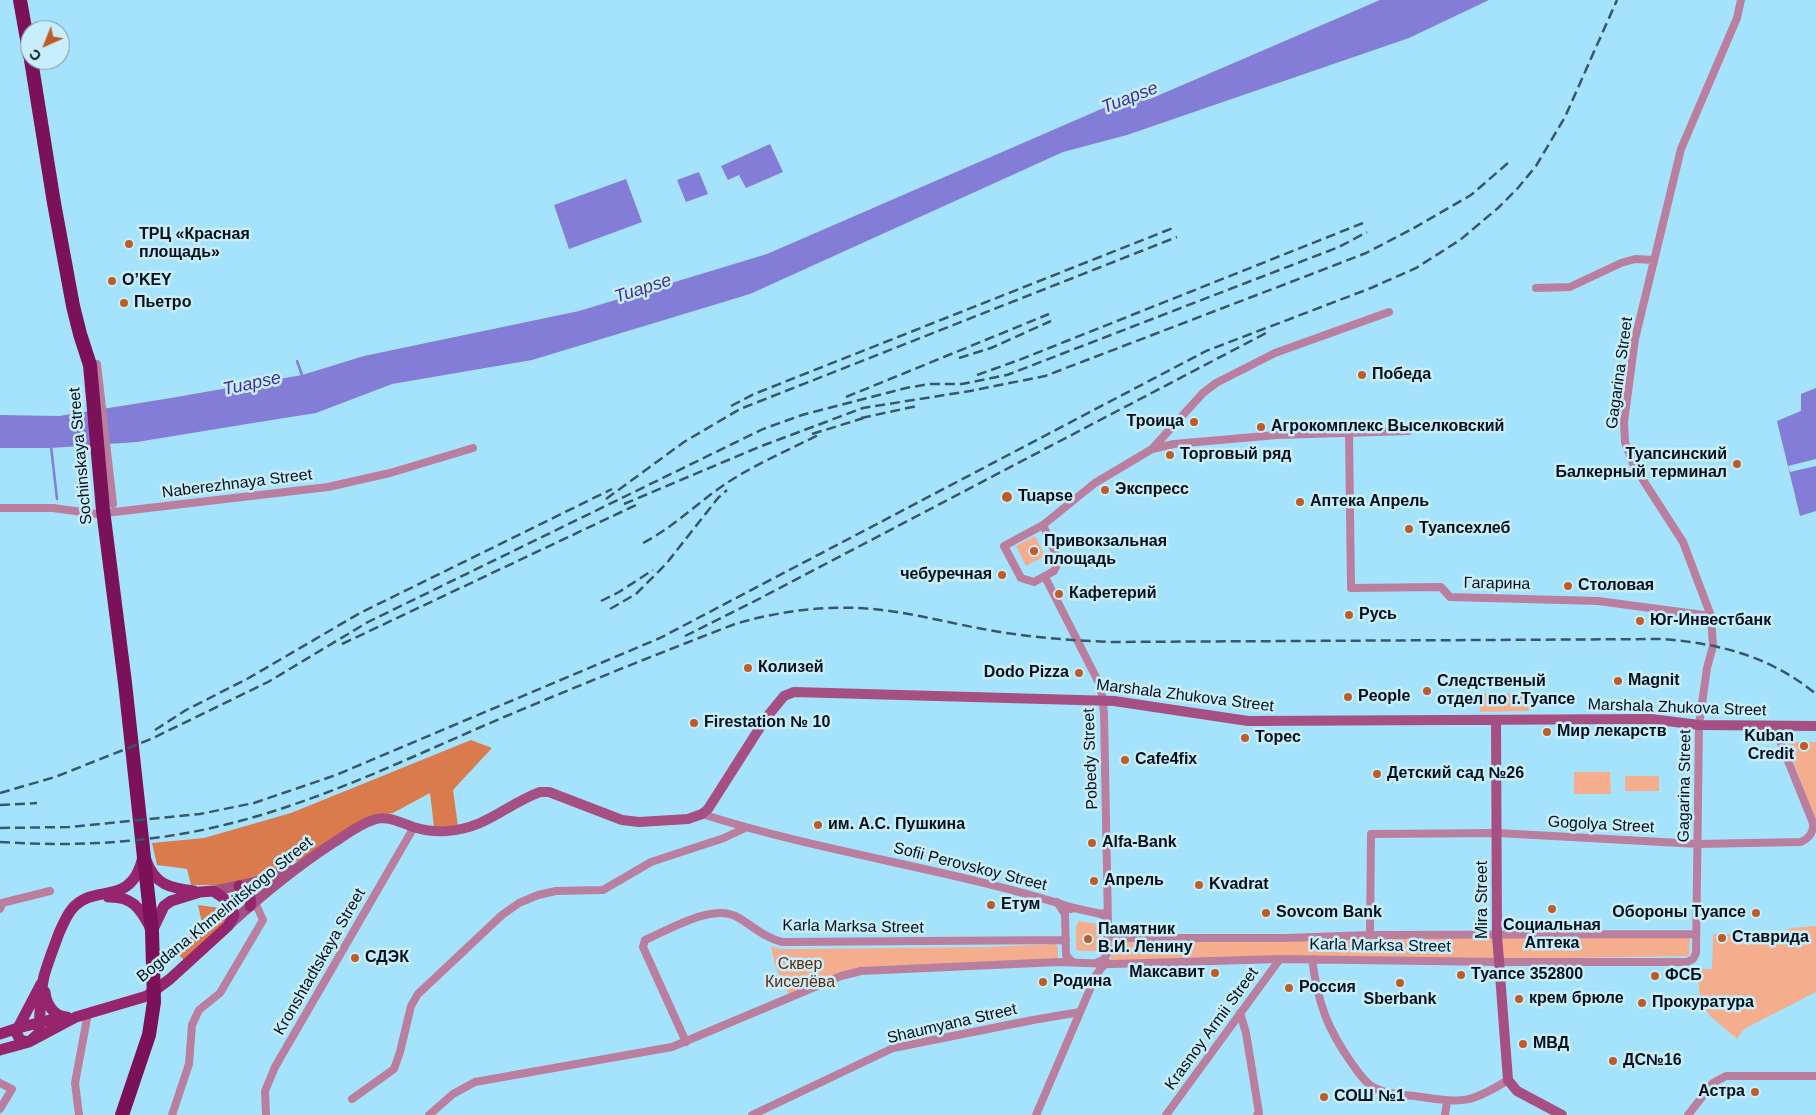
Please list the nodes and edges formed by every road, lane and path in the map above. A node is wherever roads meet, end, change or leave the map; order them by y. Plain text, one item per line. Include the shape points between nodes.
1 (20, 0) edge
2 (1741, 0) edge
3 (24, 20) edge
4 (33, 70) edge
5 (1654, 260) junction
6 (1536, 288) dead end
7 (1389, 312) dead end
8 (1409, 430) dead end
9 (1349, 432) junction
10 (473, 448) dead end
11 (1152, 449) junction
12 (0, 508) edge
13 (106, 509) junction
14 (1043, 525) junction
15 (1045, 578) junction
16 (1712, 616) junction
17 (1103, 700) junction
18 (1496, 720) junction
19 (1699, 725) junction
20 (1774, 726) junction
21 (1816, 726) edge
22 (702, 814) junction
23 (414, 827) junction
24 (745, 828) junction
25 (1498, 833) junction
26 (1698, 844) junction
27 (144, 853) junction
28 (302, 864) junction
29 (239, 886) junction
30 (50, 891) dead end
31 (213, 891) junction
32 (200, 892) junction
33 (92, 897) junction
34 (1056, 902) junction
35 (252, 904) junction
36 (1074, 908) junction
37 (0, 909) edge
38 (1108, 909) junction
39 (1101, 914) junction
40 (1065, 920) junction
41 (228, 926) junction
42 (1108, 928) junction
43 (152, 931) junction
44 (1497, 934) junction
45 (1696, 934) junction
46 (1370, 935) junction
47 (1066, 940) junction
48 (1696, 953) joint
49 (1066, 955) junction
50 (1280, 959) junction
51 (1312, 959) junction
52 (1058, 962) junction
53 (1074, 962) junction
54 (1500, 962) junction
55 (1099, 966) junction
56 (45, 973) junction
57 (1080, 1012) junction
58 (88, 1013) junction
59 (1240, 1013) junction
60 (62, 1017) junction
61 (76, 1017) junction
62 (40, 1022) junction
63 (18, 1028) junction
64 (0, 1034) edge
65 (29, 1042) junction
66 (686, 1042) junction
67 (0, 1050) edge
68 (1816, 1076) edge
69 (1508, 1080) junction
70 (0, 1083) edge
71 (352, 1099) dead end
72 (1447, 1101) junction
73 (0, 1109) edge
74 (1259, 1114) edge
75 (79, 1115) edge
76 (122, 1115) edge
77 (172, 1115) edge
78 (266, 1115) edge
79 (429, 1115) edge
80 (752, 1115) edge
81 (1036, 1115) edge
82 (1166, 1115) edge
83 (1445, 1115) edge
84 (1562, 1115) edge
85 (1688, 1115) edge

1 - 3 highway
2 - 5 street, Gagarina Street via 1737,18 1681,149
4 - 13 highway, Sochinskaya Street via 73,306 80,334 94,365
5 - 6 street via 1635,259 1603,270 1570,287
5 - 16 street, Gagarina Street via 1636,339 1624,422 1626,442 1634,466 1682,542
7 - 11 street via 1275,353 1216,383
8 - 9 street
9 - 11 street via 1229,439
9 - 16 street, Гагарина via 1351,588 1441,587 1450,597 1598,600
10 - 13 street, Naberezhnaya Street via 390,473 328,487
11 - 14 street via 1095,483
12 - 13 street, Naberezhnaya Street via 53,508 89,514
13 - 27 highway, Sochinskaya Street
14 - 15 street via 1059,561
14 - 15 street via 1004,546 1021,578 1034,582
15 - 17 street, Pobedy Street via 1101,687
16 - 19 street, Gagarina Street via 1712,646
17 - 18 main road, Marshala Zhukova Street via 1248,721
17 - 22 main road, Marshala Zhukova Street via 794,692 784,696 766,718
17 - 38 street, Pobedy Street
18 - 19 main road, Marshala Zhukova Street via 1651,719
18 - 25 main road, Mira Street
19 - 20 main road, Marshala Zhukova Street
19 - 26 street, Gagarina Street
20 - 21 main road, Marshala Zhukova Street
20 - 26 street, Gogolya Street via 1811,816 1812,834 1801,842
22 - 23 main road, Bogdana Khmelnitskogo Street via 688,819 622,820 549,792 540,792 482,824 464,829 445,831
22 - 24 street, Sofii Perovskoy Street
23 - 28 main road, Bogdana Khmelnitskogo Street via 392,818 374,819
23 - 78 street, Kronshtadtskaya Street via 275,1068 265,1091
24 - 34 street, Sofii Perovskoy Street
24 - 71 street via 651,862 603,890 556,891 538,894 519,903 418,994 411,1006 394,1069
25 - 26 street, Gogolya Street
25 - 44 main road, Mira Street
25 - 46 street, Gogolya Street via 1371,834
26 - 45 street, Gagarina Street
27 - 32 main road via 152,873 167,886
27 - 33 main road via 133,882 118,892
27 - 43 highway, Sochinskaya Street
28 - 29 main road
28 - 35 main road, Bogdana Khmelnitskogo Street
29 - 31 main road
29 - 35 main road via 246,889
30 - 37 street via 2,903
31 - 32 main road
31 - 41 main road via 226,899 233,911
32 - 43 main road via 179,897 164,906
33 - 43 main road via 118,897 132,902 144,914
33 - 56 main road via 82,900 72,909
34 - 36 street, Sofii Perovskoy Street
34 - 40 street, Sofii Perovskoy Street via 1063,910
35 - 41 main road, Bogdana Khmelnitskogo Street
35 - 77 street via 263,920 220,993 199,1010 192,1025 189,1064
36 - 39 street, Sofii Perovskoy Street
36 - 40 street via 1067,911
38 - 39 street
38 - 42 street, Pobedy Street
39 - 42 street via 1106,918
40 - 47 street
41 - 58 main road, Bogdana Khmelnitskogo Street via 147,996
42 - 46 street, Karla Marksa Street via 1116,938
42 - 55 street via 1107,954
43 - 76 highway, Sochinskaya Street via 154,1002 149,1035
44 - 45 street, Karla Marksa Street
44 - 46 street, Karla Marksa Street
44 - 54 main road, Mira Street
45 - 48 street, Gagarina Street
47 - 49 street
47 - 66 street, Karla Marksa Street via 782,942 765,936 733,914 704,914 645,940 643,947
48 - 54 street, Karla Marksa Street via 1687,962
49 - 52 street
49 - 53 street
50 - 51 street, Karla Marksa Street
50 - 55 street, Karla Marksa Street
50 - 59 street, Krasnoy Armii Street
51 - 54 street, Karla Marksa Street
51 - 72 street via 1318,995 1329,1027 1358,1072 1372,1087
52 - 53 street, Karla Marksa Street
52 - 66 street, Karla Marksa Street via 851,972
53 - 55 street, Karla Marksa Street
54 - 69 main road, Mira Street
55 - 57 street
56 - 60 main road via 47,1004
56 - 62 main road
56 - 63 main road
57 - 80 street, Shaumyana Street via 894,1048
57 - 81 street
58 - 61 main road, Bogdana Khmelnitskogo Street
58 - 75 street via 75,1084
59 - 74 street
59 - 82 street, Krasnoy Armii Street
60 - 61 main road
60 - 62 main road
61 - 65 main road
62 - 63 main road
62 - 65 main road via 40,1033
63 - 64 main road
63 - 65 main road via 16,1032 20,1040
65 - 67 main road
66 - 79 street, Karla Marksa Street via 475,1082 453,1094
68 - 85 street via 1726,1076 1713,1083
69 - 72 street via 1473,1099
69 - 84 main road via 1517,1091
70 - 73 street via 12,1089
72 - 83 street

